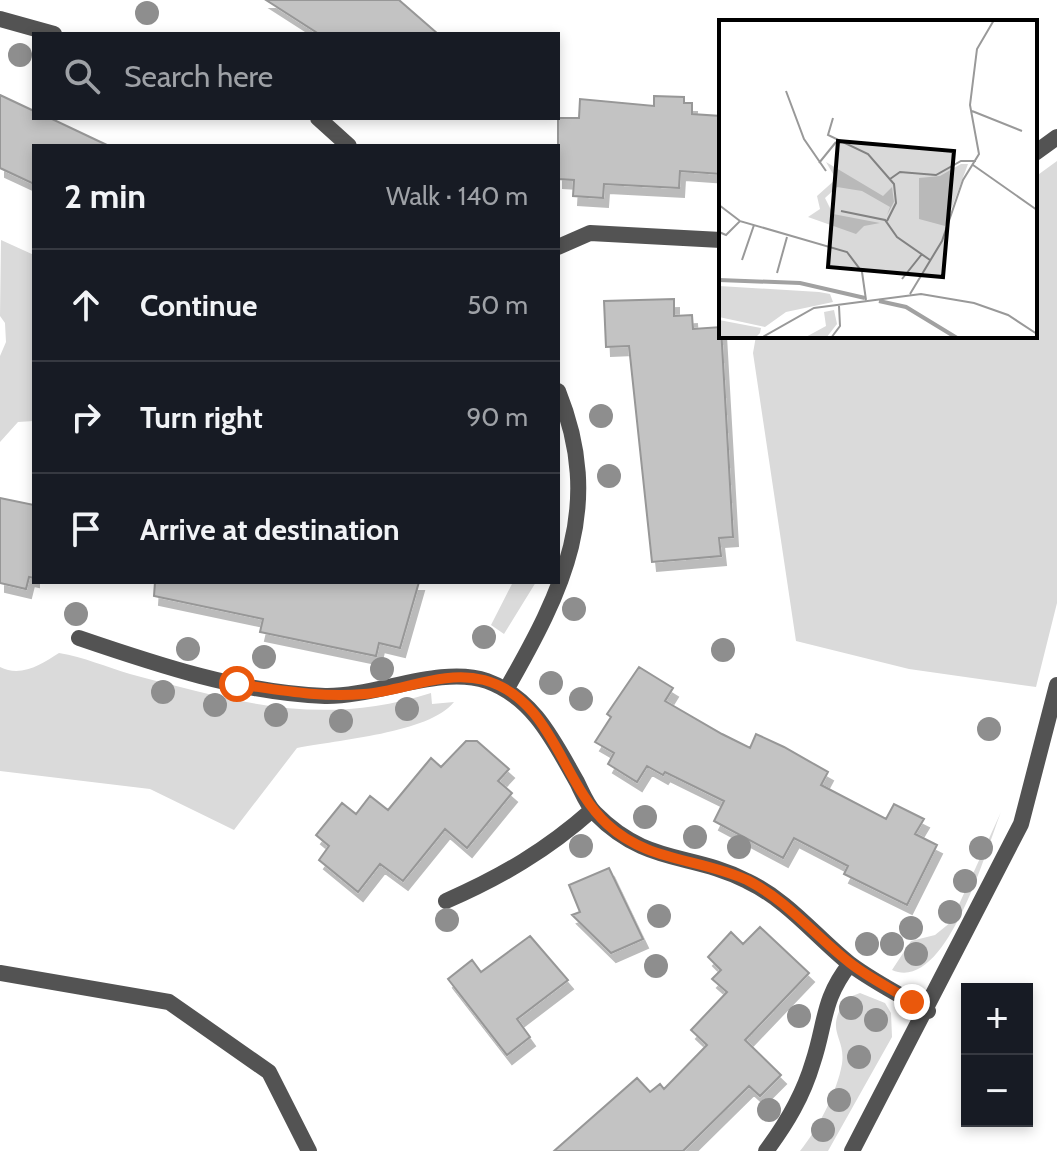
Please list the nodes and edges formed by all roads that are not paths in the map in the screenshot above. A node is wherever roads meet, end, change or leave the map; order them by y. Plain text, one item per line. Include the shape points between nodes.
1 (0, 19) edge
2 (47, 32) edge
3 (320, 120) edge
4 (1057, 137) edge
5 (347, 144) edge
6 (1037, 152) edge
7 (719, 240) edge
8 (560, 246) edge
9 (560, 398) edge
10 (79, 638) dead end
11 (1057, 685) edge
12 (506, 690) junction
13 (592, 810) junction
14 (446, 901) dead end
15 (850, 964) junction
16 (0, 973) edge
17 (928, 1011) junction
18 (309, 1151) edge
19 (766, 1151) edge
20 (852, 1151) edge

1 - 2 street
3 - 5 street
4 - 6 street
7 - 8 street via 590,233
9 - 12 street via 578,476 577,518 552,608
10 - 12 street via 237,684 324,696 462,678
11 - 17 street via 1021,824
12 - 13 street via 546,728
13 - 14 street via 502,877
13 - 15 street via 657,855 748,881 796,912
15 - 17 street
15 - 19 street via 820,1021 815,1059 800,1100
16 - 18 street via 169,1002 269,1072
17 - 20 street

